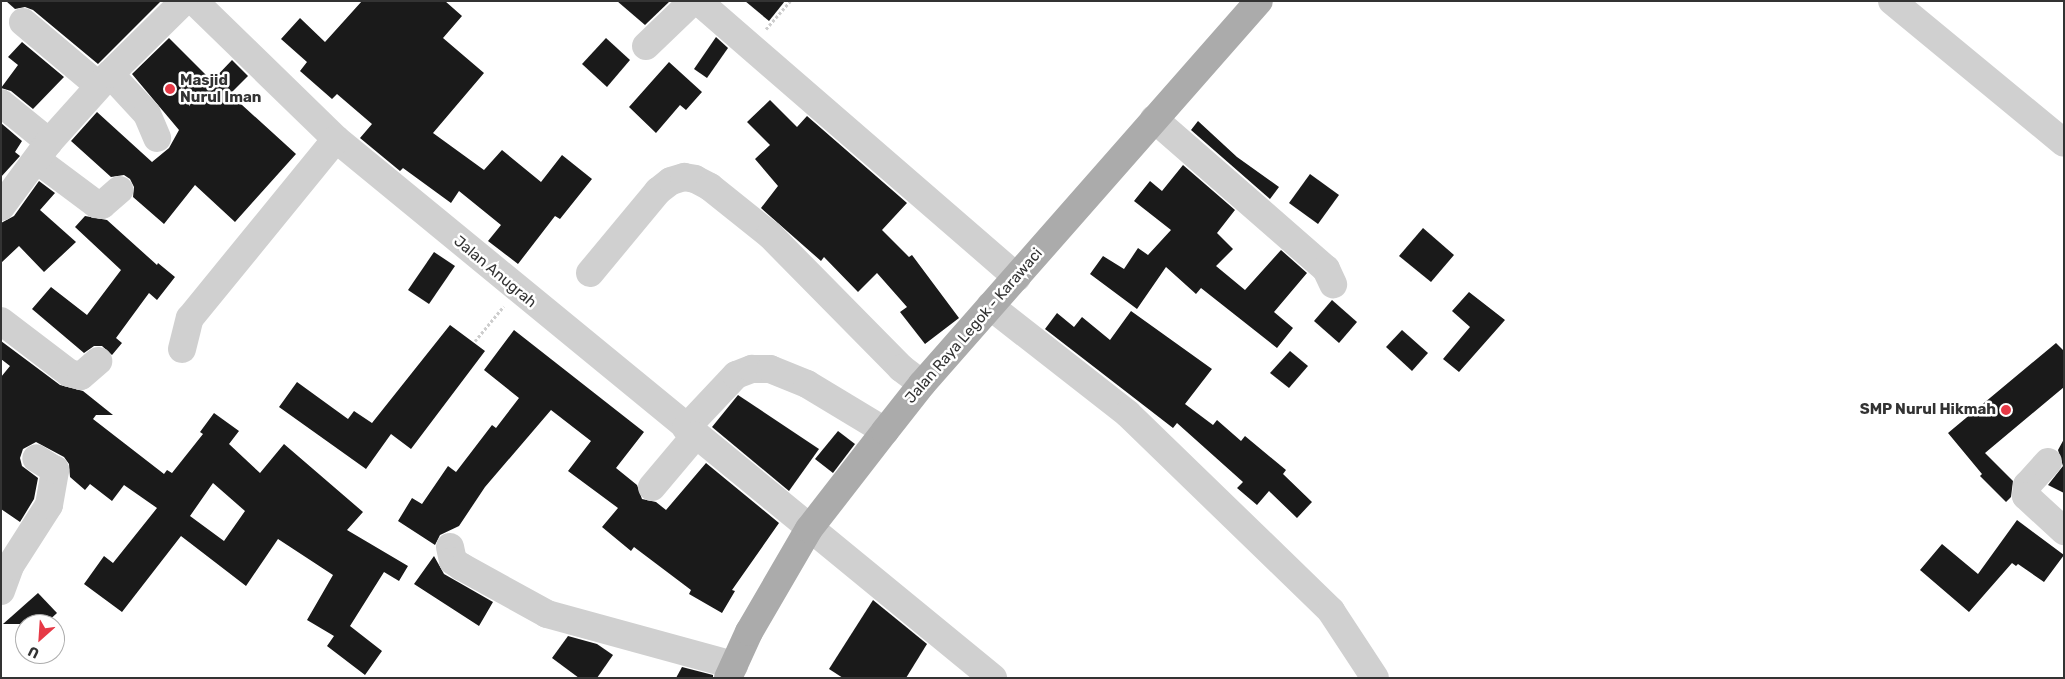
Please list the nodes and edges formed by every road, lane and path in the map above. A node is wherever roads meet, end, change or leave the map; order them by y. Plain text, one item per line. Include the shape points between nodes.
1 (184, 1) edge
2 (194, 1) edge
3 (693, 1) edge
4 (698, 1) edge
5 (790, 1) edge
6 (1259, 1) edge
7 (1892, 1) edge
8 (23, 22) dead end
9 (751, 45) junction
10 (646, 46) dead end
11 (104, 80) junction
12 (1, 103) edge
13 (1154, 119) junction
14 (157, 138) dead end
15 (336, 139) junction
16 (2064, 143) edge
17 (43, 151) junction
18 (119, 190) dead end
19 (1, 207) edge
20 (590, 273) dead end
21 (1017, 277) junction
22 (1333, 284) dead end
23 (517, 290) junction
24 (990, 306) junction
25 (1, 321) edge
26 (475, 342) dead end
27 (182, 349) dead end
28 (98, 362) dead end
29 (922, 384) junction
30 (885, 431) junction
31 (690, 432) junction
32 (36, 458) dead end
33 (2048, 462) dead end
34 (652, 487) dead end
35 (809, 529) junction
36 (2064, 531) edge
37 (450, 547) dead end
38 (1, 591) edge
39 (731, 671) edge
40 (993, 678) edge
41 (1376, 678) edge

1 - 11 street
2 - 15 street, Jalan Anugrah
3 - 10 street
4 - 9 street
5 - 9 path
6 - 13 main road, Jalan Raya Legok - Karawaci
7 - 16 street
8 - 11 street
9 - 21 street
11 - 14 street via 147,114
11 - 17 street
12 - 17 street
13 - 21 main road, Jalan Raya Legok - Karawaci
13 - 22 street via 1326,269
15 - 23 street, Jalan Anugrah
15 - 27 street via 190,318
17 - 18 street via 96,204 102,205
17 - 19 street
20 - 29 street via 658,191 671,181 684,177 695,179 710,187 770,235 902,368
21 - 24 main road, Jalan Raya Legok - Karawaci
23 - 26 path
23 - 31 street, Jalan Anugrah
24 - 29 main road, Jalan Raya Legok - Karawaci
24 - 41 street via 1149,434 1331,610
25 - 28 street via 69,373 81,376
29 - 30 main road, Jalan Raya Legok - Karawaci
30 - 31 street via 807,384 770,369 752,369 736,375
30 - 35 main road, Jalan Raya Legok - Karawaci
31 - 34 street
31 - 35 street, Jalan Anugrah
32 - 38 street via 55,470 49,505 10,566
33 - 36 street via 2027,485 2026,496
35 - 39 main road, Jalan Raya Legok - Karawaci via 749,632
35 - 40 street, Jalan Anugrah
37 - 39 street via 454,561 462,567 547,614

